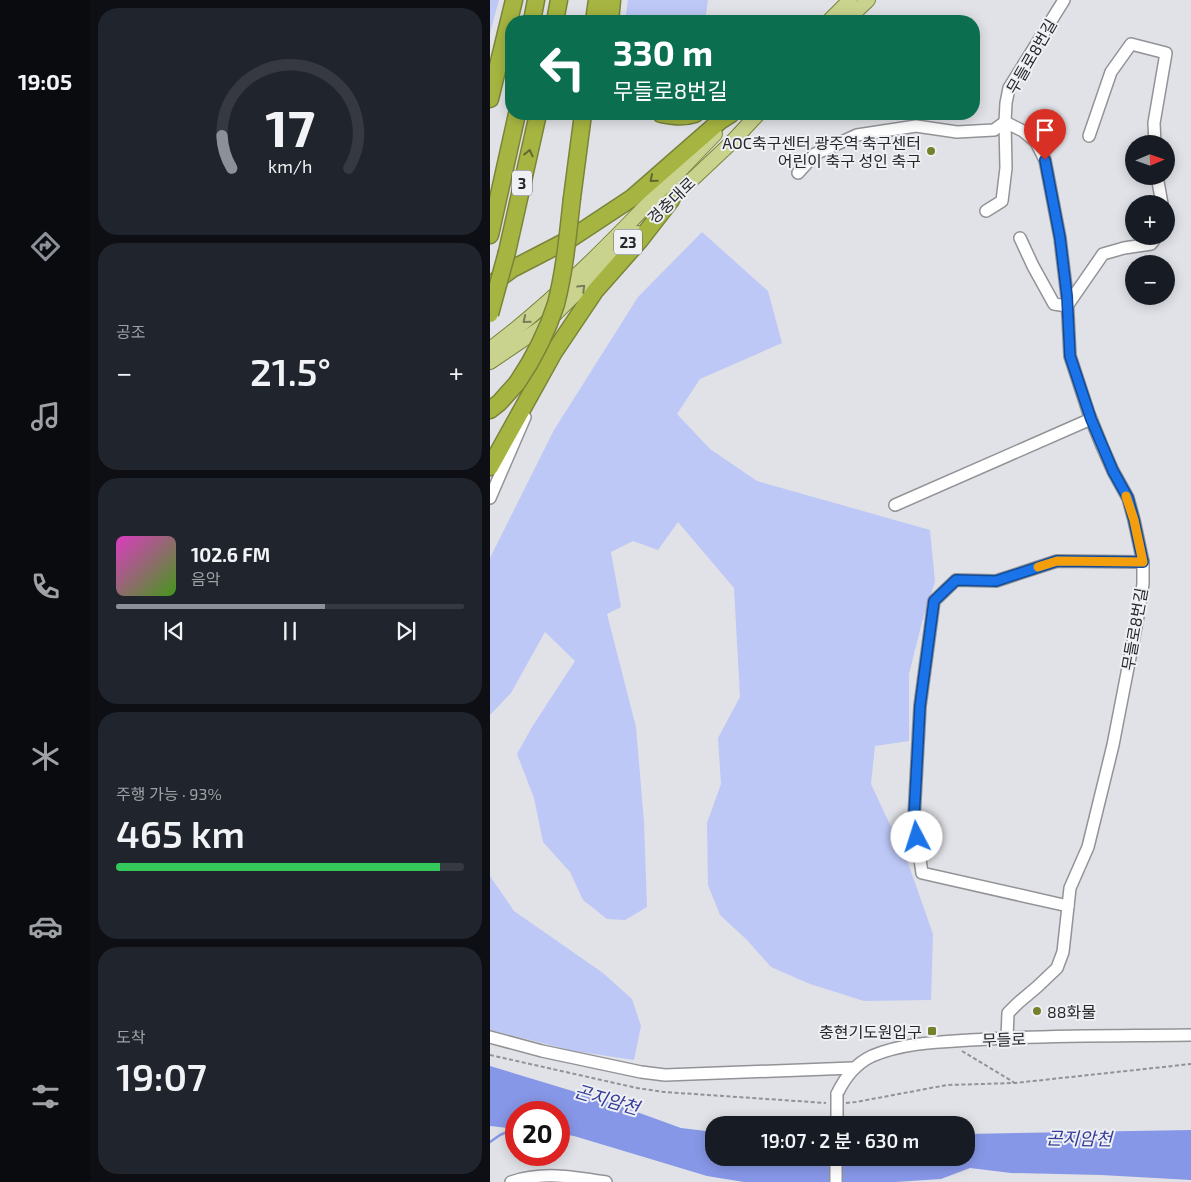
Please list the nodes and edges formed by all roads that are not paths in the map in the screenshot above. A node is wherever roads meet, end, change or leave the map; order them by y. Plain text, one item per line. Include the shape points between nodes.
1 (514, 0) edge
2 (536, 0) edge
3 (559, 0) edge
4 (597, 0) edge
5 (612, 0) edge
6 (850, 0) edge
7 (868, 0) edge
8 (1064, 0) edge
9 (510, 15) edge
10 (533, 15) edge
11 (556, 15) edge
12 (595, 15) edge
13 (611, 15) edge
14 (835, 15) edge
15 (852, 15) edge
16 (505, 37) edge
17 (490, 99) edge
18 (516, 120) edge
19 (537, 120) edge
20 (582, 120) edge
21 (721, 120) edge
22 (729, 120) edge
23 (752, 120) edge
24 (1004, 122) junction
25 (1155, 135) edge
26 (1089, 136) dead end
27 (798, 173) dead end
28 (671, 200) junction
29 (986, 211) dead end
30 (490, 235) edge
31 (1020, 238) dead end
32 (1144, 245) edge
33 (490, 286) edge
34 (1067, 306) junction
35 (490, 314) edge
36 (490, 349) edge
37 (554, 352) junction
38 (490, 362) edge
39 (490, 410) edge
40 (1091, 419) junction
41 (490, 468) edge
42 (490, 498) edge
43 (895, 504) dead end
44 (1143, 562) junction
45 (1068, 906) junction
46 (1191, 1035) edge
47 (490, 1038) edge
48 (1007, 1038) junction
49 (853, 1068) junction
50 (836, 1116) edge
51 (836, 1166) edge
52 (511, 1182) edge
53 (606, 1182) edge
54 (836, 1182) edge

1 - 9 highway
2 - 10 highway
3 - 11 highway
4 - 12 highway
5 - 13 highway
6 - 14 main road
7 - 15 main road
8 - 24 street, 무들로8번길 via 1009,88
16 - 17 highway
18 - 30 highway, 3
35 -> 19 highway, 3, bridge
20 - 39 highway, bridge via 556,303 542,342 527,368
21 -> 33 highway via 632,198 570,239 512,269
22 -> 36 main road, 경충대로 / 23 via 578,274
23 - 28 main road, 경충대로 / 23
24 - 27 street via 994,130 957,132 916,126 856,134 815,154
24 - 29 street via 1006,168 1002,201
24 - 34 street, 무들로8번길 via 1036,142 1045,160 1060,238
25 - 26 street via 1166,53 1131,44 1111,72
28 - 37 highway via 595,290
38 -> 28 main road, 경충대로 / 23 via 542,327
31 - 34 street via 1054,304
32 - 34 street via 1103,254
34 - 40 street, 무들로8번길 via 1070,356
37 - 41 highway
37 - 42 street
40 - 43 street
40 - 44 street, 무들로8번길 via 1128,498
44 - 45 street, 무들로8번길 via 1138,616 1112,745 1088,847 1070,888
44 - 45 street via 1057,561 996,581 956,580 934,601 920,706 914,818 922,873
45 - 48 street, 무들로8번길 via 1063,952 1057,968 1008,1013
46 - 48 street, 무들로
47 - 49 street via 665,1075
48 - 49 street, 무들로 via 915,1044 890,1049
49 - 50 street, 무들로, bridge via 837,1094
51 - 54 street
52 - 53 street via 524,1177 552,1175

